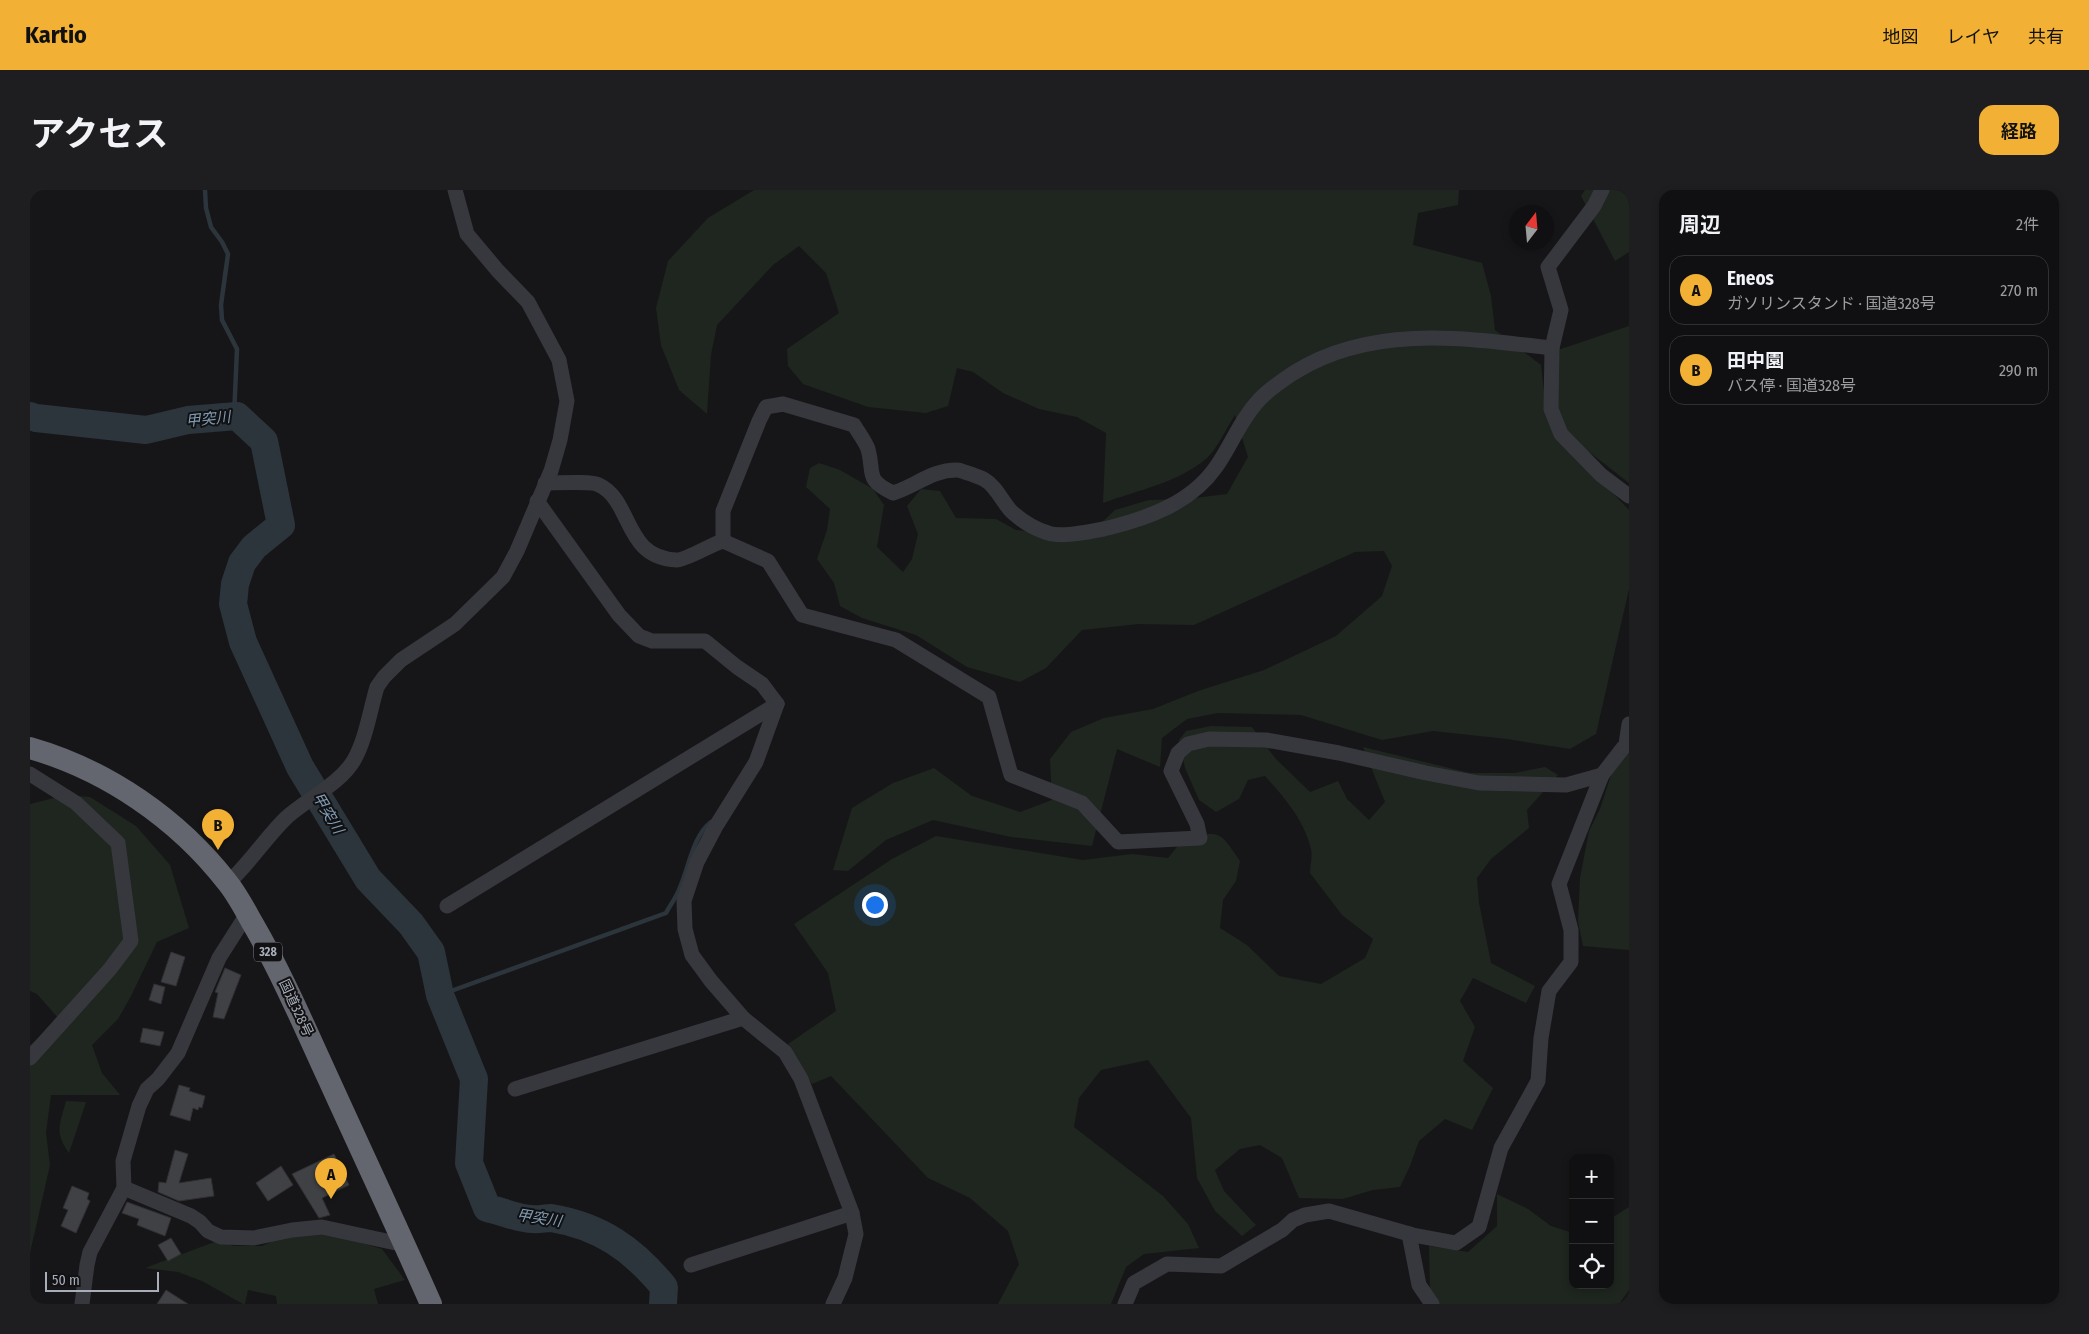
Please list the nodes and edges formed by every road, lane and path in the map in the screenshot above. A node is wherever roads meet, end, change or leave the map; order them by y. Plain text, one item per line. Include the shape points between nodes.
1 (455, 190) edge
2 (1602, 190) edge
3 (1552, 348) junction
4 (545, 483) junction
5 (1629, 496) edge
6 (537, 501) junction
7 (723, 541) junction
8 (777, 704) junction
9 (1629, 724) edge
10 (32, 752) edge
11 (30, 774) edge
12 (1602, 775) junction
13 (228, 883) junction
14 (447, 906) dead end
15 (247, 914) junction
16 (743, 1018) junction
17 (30, 1058) edge
18 (515, 1090) dead end
19 (124, 1188) junction
20 (852, 1213) junction
21 (1409, 1234) junction
22 (405, 1245) junction
23 (692, 1265) dead end
24 (82, 1304) edge
25 (431, 1304) edge
26 (832, 1304) edge
27 (1125, 1304) edge
28 (1432, 1304) edge

1 - 4 street via 467,234 528,302 560,360 567,401 560,440
2 - 3 street via 1594,206 1548,268 1561,310
3 - 5 street via 1551,409 1561,434 1601,475
3 - 7 street via 1473,338 1421,338 1373,342 1313,362 1281,381 1259,400 1215,468 1174,505 1148,517 1070,534 1049,534 1030,525 1012,511 986,480 958,470 934,473 893,493 877,486 871,472 868,448 854,425 783,404 766,407 723,511
4 - 6 street
4 - 7 street via 598,484 618,501 631,532 644,548 660,556 679,560
6 - 8 street via 619,615 639,636 652,641 706,641 762,684
6 - 13 street via 517,551 502,577 455,624 401,660 384,677 354,761 343,774 286,819
7 - 12 street via 768,561 802,615 896,640 989,697 1011,775 1082,803 1118,842 1200,838 1197,824 1171,771 1178,754 1188,744 1209,739 1266,740 1479,782 1566,785
8 - 14 street
8 - 16 street via 756,762 697,862 684,901 685,929 692,955
9 - 12 street via 1626,744
10 - 13 highway, 国道328号 / 328 via 94,774 154,809 182,833
11 - 17 street via 76,803 118,844 131,941
12 - 21 street via 1559,884 1571,930 1571,962 1549,991 1538,1081 1501,1148 1479,1227 1456,1243
13 - 15 highway, 国道328号 / 328
15 - 19 street via 219,958 178,1053 143,1096 123,1161
15 - 22 highway, 国道328号 / 328 via 283,980
16 - 18 street
16 - 20 street via 785,1052 801,1079
19 - 22 street via 191,1216 220,1237 254,1238 322,1227
19 - 24 street via 90,1252
20 - 23 street
20 - 26 street via 856,1234 845,1278
21 - 27 street via 1329,1211 1305,1215 1221,1266 1167,1264 1134,1283
21 - 28 street via 1419,1285
22 - 25 highway, 国道328号 / 328

